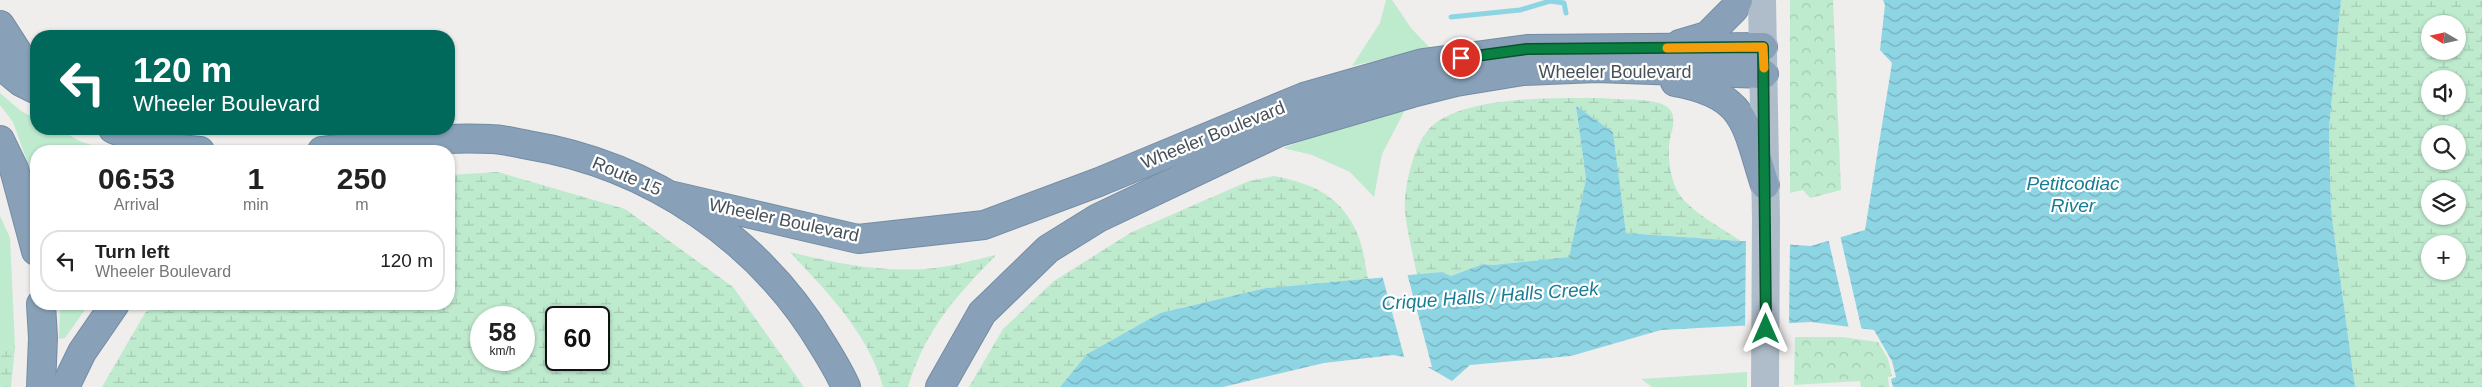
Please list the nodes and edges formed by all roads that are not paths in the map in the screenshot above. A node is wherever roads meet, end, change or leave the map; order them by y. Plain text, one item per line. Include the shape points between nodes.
1 (1738, 0) edge
2 (1762, 0) edge
3 (0, 25) edge
4 (1763, 47) junction
5 (1663, 48) junction
6 (0, 64) edge
7 (1597, 68) junction
8 (30, 72) edge
9 (1764, 74) junction
10 (30, 87) edge
11 (128, 135) edge
12 (0, 140) edge
13 (154, 145) edge
14 (384, 145) edge
15 (1766, 185) junction
16 (674, 196) junction
17 (30, 229) edge
18 (42, 310) edge
19 (111, 310) edge
20 (1765, 377) edge
21 (41, 387) edge
22 (65, 387) edge
23 (846, 387) edge
24 (940, 387) edge

1 - 5 highway via 1734,9 1707,36
2 - 4 main road
3 - 8 highway
4 - 5 highway, Wheeler Boulevard
4 - 9 main road
5 - 16 highway, Wheeler Boulevard via 1527,49 1423,63 1304,97 984,225 858,239
6 - 10 highway
7 - 9 highway, Wheeler Boulevard
7 - 15 highway via 1701,87 1722,97 1743,118
7 - 24 highway, Wheeler Boulevard via 1523,71 1456,82 1279,132 1098,218 1048,249 982,313
9 - 15 main road
11 - 13 highway
12 - 17 highway via 14,169
14 - 16 highway, Route 15 via 429,138 502,140 556,149 616,168
15 - 20 main road
16 - 23 highway, Route 15 via 725,232 771,275 810,324
18 - 21 highway via 44,338
19 - 22 highway via 82,352

